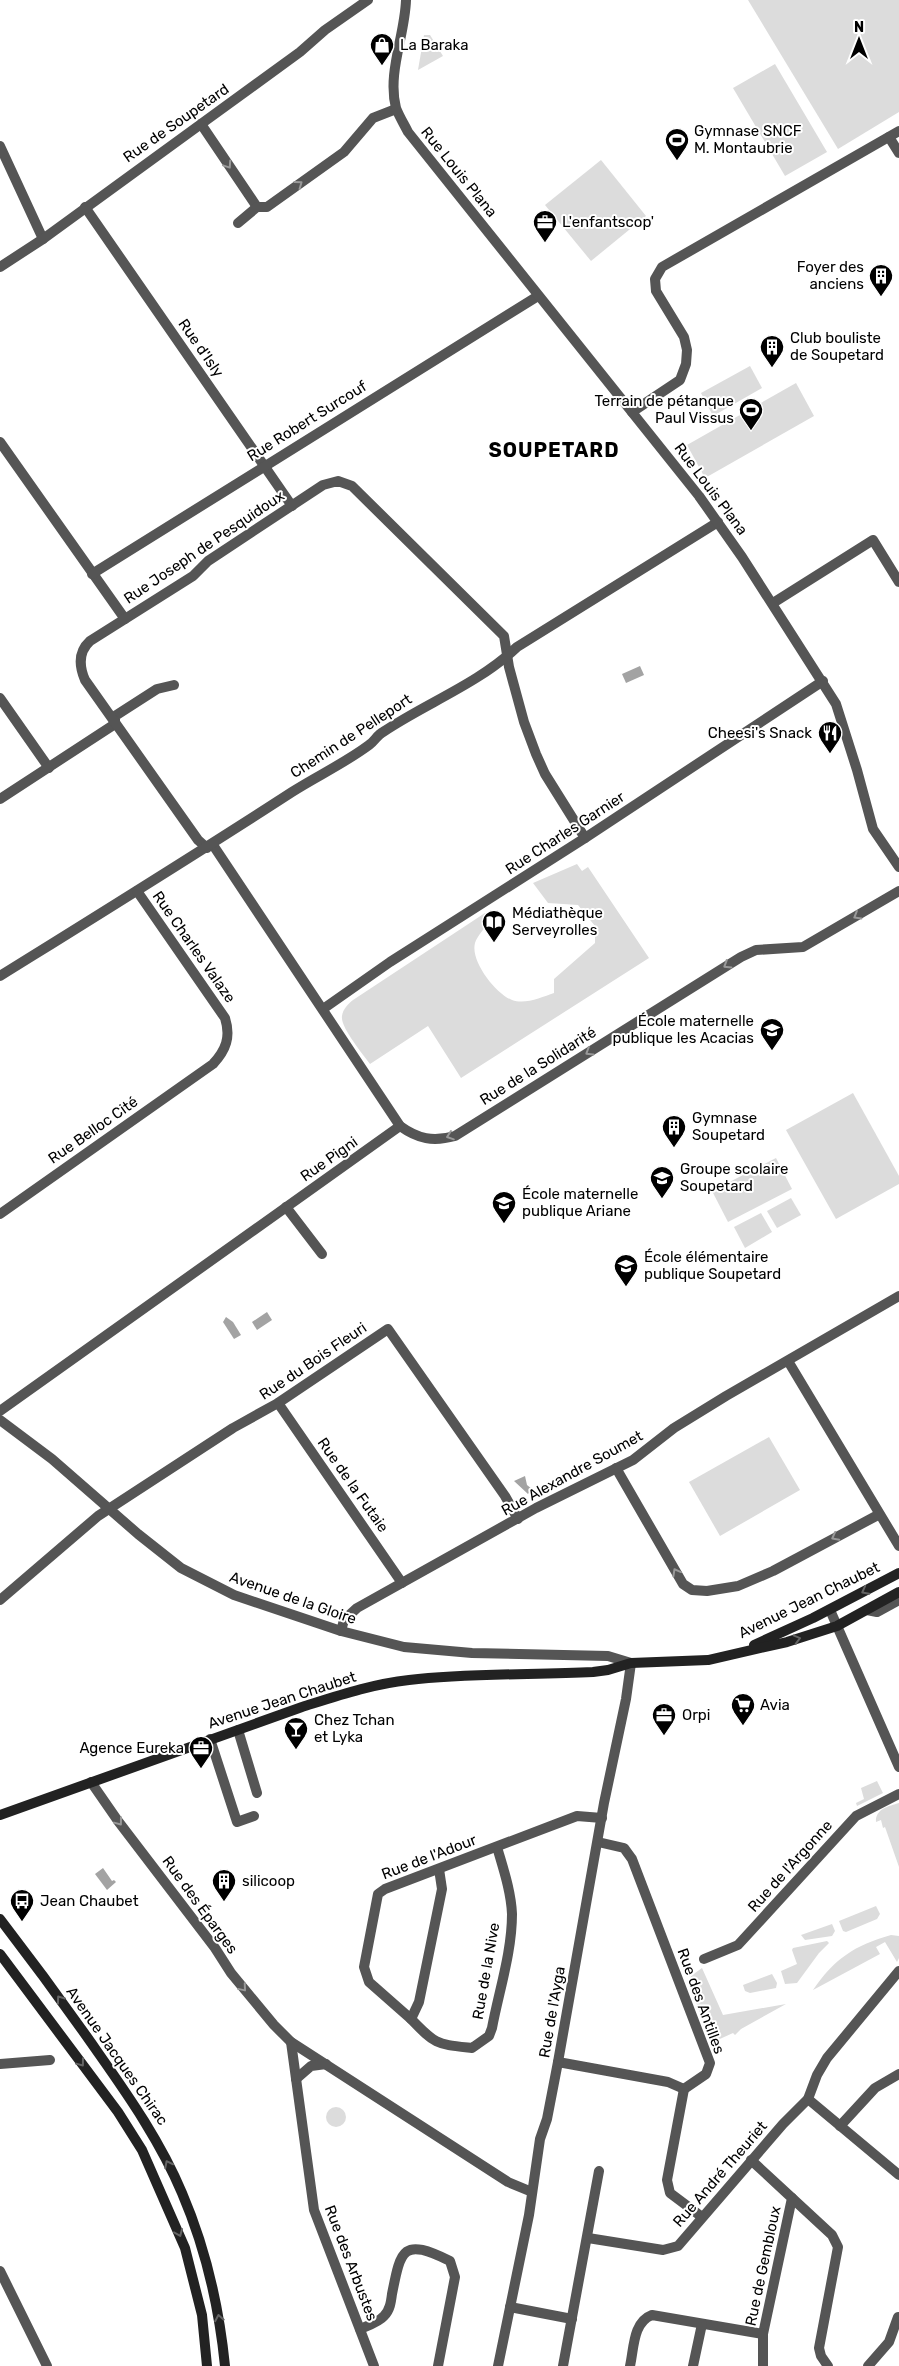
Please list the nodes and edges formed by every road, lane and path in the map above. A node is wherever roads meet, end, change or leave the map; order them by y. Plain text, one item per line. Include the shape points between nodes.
1 (368, 0) edge
2 (406, 0) edge
3 (396, 109) junction
4 (201, 124) junction
5 (899, 131) edge
6 (889, 137) junction
7 (0, 146) edge
8 (899, 153) edge
9 (85, 207) junction
10 (257, 207) junction
11 (238, 223) dead end
12 (43, 238) junction
13 (0, 267) edge
14 (538, 296) junction
15 (632, 412) junction
16 (0, 442) edge
17 (264, 465) junction
18 (292, 506) junction
19 (718, 522) junction
20 (92, 574) junction
21 (899, 582) edge
22 (773, 603) junction
23 (125, 619) junction
24 (508, 656) junction
25 (823, 681) junction
26 (174, 685) dead end
27 (0, 698) edge
28 (115, 724) junction
29 (48, 768) junction
30 (0, 799) edge
31 (586, 838) junction
32 (210, 847) junction
33 (899, 867) edge
34 (137, 891) junction
35 (899, 891) edge
36 (0, 976) edge
37 (323, 1009) junction
38 (203, 1071) joint
39 (400, 1126) junction
40 (286, 1207) junction
41 (0, 1214) edge
42 (322, 1254) dead end
43 (899, 1296) edge
44 (788, 1361) junction
45 (278, 1403) junction
46 (0, 1411) edge
47 (0, 1420) edge
48 (616, 1468) junction
49 (110, 1509) junction
50 (878, 1515) junction
51 (518, 1519) junction
52 (899, 1546) edge
53 (899, 1573) edge
54 (402, 1583) junction
55 (899, 1592) edge
56 (0, 1600) edge
57 (899, 1600) edge
58 (830, 1610) junction
59 (867, 1610) junction
60 (837, 1626) junction
61 (340, 1631) junction
62 (733, 1655) junction
63 (631, 1663) junction
64 (238, 1730) junction
65 (210, 1739) junction
66 (899, 1767) edge
67 (91, 1782) junction
68 (258, 1793) dead end
69 (899, 1794) edge
70 (0, 1815) edge
71 (254, 1816) dead end
72 (602, 1818) junction
73 (598, 1842) junction
74 (497, 1846) junction
75 (438, 1869) junction
76 (0, 1919) edge
77 (0, 1954) edge
78 (704, 1959) dead end
79 (899, 1971) edge
80 (411, 2019) junction
81 (291, 2042) junction
82 (50, 2060) dead end
83 (558, 2062) junction
84 (0, 2064) edge
85 (326, 2064) junction
86 (899, 2074) edge
87 (296, 2079) junction
88 (684, 2089) junction
89 (808, 2099) junction
90 (840, 2126) junction
91 (752, 2160) junction
92 (599, 2172) dead end
93 (899, 2175) edge
94 (532, 2192) junction
95 (792, 2198) junction
96 (702, 2217) junction
97 (588, 2238) junction
98 (0, 2270) edge
99 (510, 2307) junction
100 (898, 2317) edge
101 (572, 2318) junction
102 (702, 2324) junction
103 (360, 2329) junction
104 (763, 2334) junction
105 (47, 2366) edge
106 (207, 2366) edge
107 (225, 2366) edge
108 (374, 2366) edge
109 (438, 2366) edge
110 (498, 2366) edge
111 (562, 2366) edge
112 (630, 2366) edge
113 (694, 2366) edge
114 (763, 2366) edge
115 (828, 2366) edge
116 (868, 2366) edge

1 - 4 street, Rue de Soupetard
2 - 3 street, Rue Louis Plana via 394,76
10 -> 3 street via 267,207 344,152 373,118
3 - 14 street, Rue Louis Plana via 408,132
4 - 9 street, Rue de Soupetard
4 -> 10 street
5 - 6 street
6 - 8 street
6 - 15 street via 662,267 655,279 656,291 684,337 686,364 680,380
7 - 12 street
9 - 12 street, Rue de Soupetard
9 - 17 street, Rue d'Isly
10 - 11 street
12 - 13 street, Rue de Soupetard
14 - 15 street, Rue Louis Plana
14 - 17 street, Rue Robert Surcouf
15 - 19 street, Rue Louis Plana
16 - 20 street
17 - 18 street, Rue d'Isly
17 - 20 street, Rue Robert Surcouf
18 - 23 street, Rue Joseph de Pesquidoux
18 - 24 street, Rue Joseph de Pesquidoux via 330,482 352,486 500,630
19 - 22 street, Rue Louis Plana
19 - 24 street, Chemin de Pelleport via 517,647
20 - 23 street
21 - 22 street via 873,540
22 - 25 street, Rue Louis Plana
23 - 28 street, Rue Joseph de Pesquidoux via 90,641 80,657 85,680
24 - 31 street, Rue Joseph de Pesquidoux via 524,722 536,754
24 - 32 street, Chemin de Pelleport via 441,700 426,705 385,730 371,744
25 - 31 street, Rue Charles Garnier
25 - 33 street, Rue Louis Plana via 843,724 872,829
26 - 28 street via 157,689 115,716
27 - 29 street
28 - 29 street
28 - 32 street, Rue Joseph de Pesquidoux via 198,840
29 - 30 street
31 - 37 street, Rue Charles Garnier via 390,962
32 - 34 street, Chemin de Pelleport
32 - 37 street
34 - 36 street, Chemin de Pelleport
34 - 38 street, Rue Charles Valaze via 225,1018 227,1044 220,1057
35 -> 39 street, Rue de la Solidarité via 803,948 756,950 741,956 455,1136 426,1139 412,1135
37 - 39 street
38 - 41 street, Rue Belloc Cité
39 - 40 street, Rue Pigni
40 - 42 street
40 - 46 street, Rue Pigni
43 - 44 street, Rue Alexandre Soumet
44 - 48 street, Rue Alexandre Soumet via 674,1428 633,1460
44 - 50 street
45 - 49 street, Rue du Bois Fleuri via 233,1428
45 - 51 street, Rue du Bois Fleuri via 388,1329
45 - 54 street, Rue de la Futaie
47 - 49 street, Avenue de la Gloire
50 -> 48 street via 738,1586 692,1590 683,1584
48 - 51 street, Rue Alexandre Soumet
49 - 56 street, Rue du Bois Fleuri
49 - 61 street, Avenue de la Gloire via 195,1576 234,1595
50 - 52 street
51 - 54 street, Rue Alexandre Soumet
53 -> 58 main road, Avenue Jean Chaubet
54 - 61 street, Rue Alexandre Soumet via 350,1613
55 - 59 main road, Avenue Jean Chaubet
57 - 59 street, Avenue Jean Chaubet via 877,1612
58 - 60 street
58 - 62 main road, Avenue Jean Chaubet
59 - 60 main road, Avenue Jean Chaubet
62 -> 60 main road, Avenue Jean Chaubet
60 - 66 street
61 - 63 street, Avenue de la Gloire via 424,1650 608,1656
62 - 63 main road, Avenue Jean Chaubet via 688,1662
63 - 64 main road, Avenue Jean Chaubet via 593,1672 407,1680 347,1692
63 - 72 street, Rue de l'Ayga
64 - 65 main road, Avenue Jean Chaubet
64 - 68 street
65 - 67 main road, Avenue Jean Chaubet
65 - 71 street via 237,1822
67 - 70 main road, Avenue Jean Chaubet
67 -> 81 street, Rue des Éparges via 216,1948 231,1973
69 - 78 street, Rue de l'Argonne via 856,1816 738,1945
72 - 73 street, Rue de l'Ayga
72 - 74 street, Rue de l'Adour via 578,1816
73 - 83 street, Rue de l'Ayga
73 - 88 street, Rue des Antilles via 624,1848 632,1858 710,2063 706,2074
74 - 75 street, Rue de l'Adour
74 - 80 street, Rue de la Nive via 512,1914 489,2036 472,2048 443,2045 432,2040
75 - 80 street via 442,1889 419,2002
75 - 80 street, Rue de l'Adour via 378,1894 364,1967 369,1982
107 -> 76 main road, Avenue Jacques Chirac via 216,2298 205,2255 171,2168 127,2093
77 -> 106 main road, Avenue Jacques Chirac via 118,2112 142,2150 185,2248 202,2315
79 - 89 street via 827,2058
81 - 85 street
81 - 87 street, Rue des Arbustes
82 - 84 street
83 - 88 street via 668,2082
83 - 94 street, Rue de l'Ayga via 540,2139
85 - 87 street via 311,2066
85 - 94 street via 508,2182
86 - 90 street via 875,2088
87 - 103 street, Rue des Arbustes via 314,2210
88 - 96 street via 667,2180 670,2193
89 - 90 street
89 - 91 street, Rue André Theuriet
90 - 93 street
91 - 95 street, Rue de Gembloux
91 - 96 street, Rue André Theuriet
92 - 97 street
94 - 99 street, Rue de l'Ayga
95 - 104 street, Rue de Gembloux
95 - 115 street via 832,2235 838,2247 819,2348
96 - 97 street, Rue André Theuriet via 678,2246 663,2250
97 - 101 street
98 - 105 street
99 - 101 street
99 - 110 street, Rue de l'Ayga
100 - 116 street via 889,2342
101 - 111 street
102 - 104 street
102 - 112 street via 661,2316 645,2318 637,2329
102 - 113 street
103 - 108 street, Rue des Arbustes
103 - 109 street via 384,2317 390,2307 398,2262 404,2253 414,2248 422,2249 450,2261 455,2277
104 - 114 street, Rue de Gembloux

